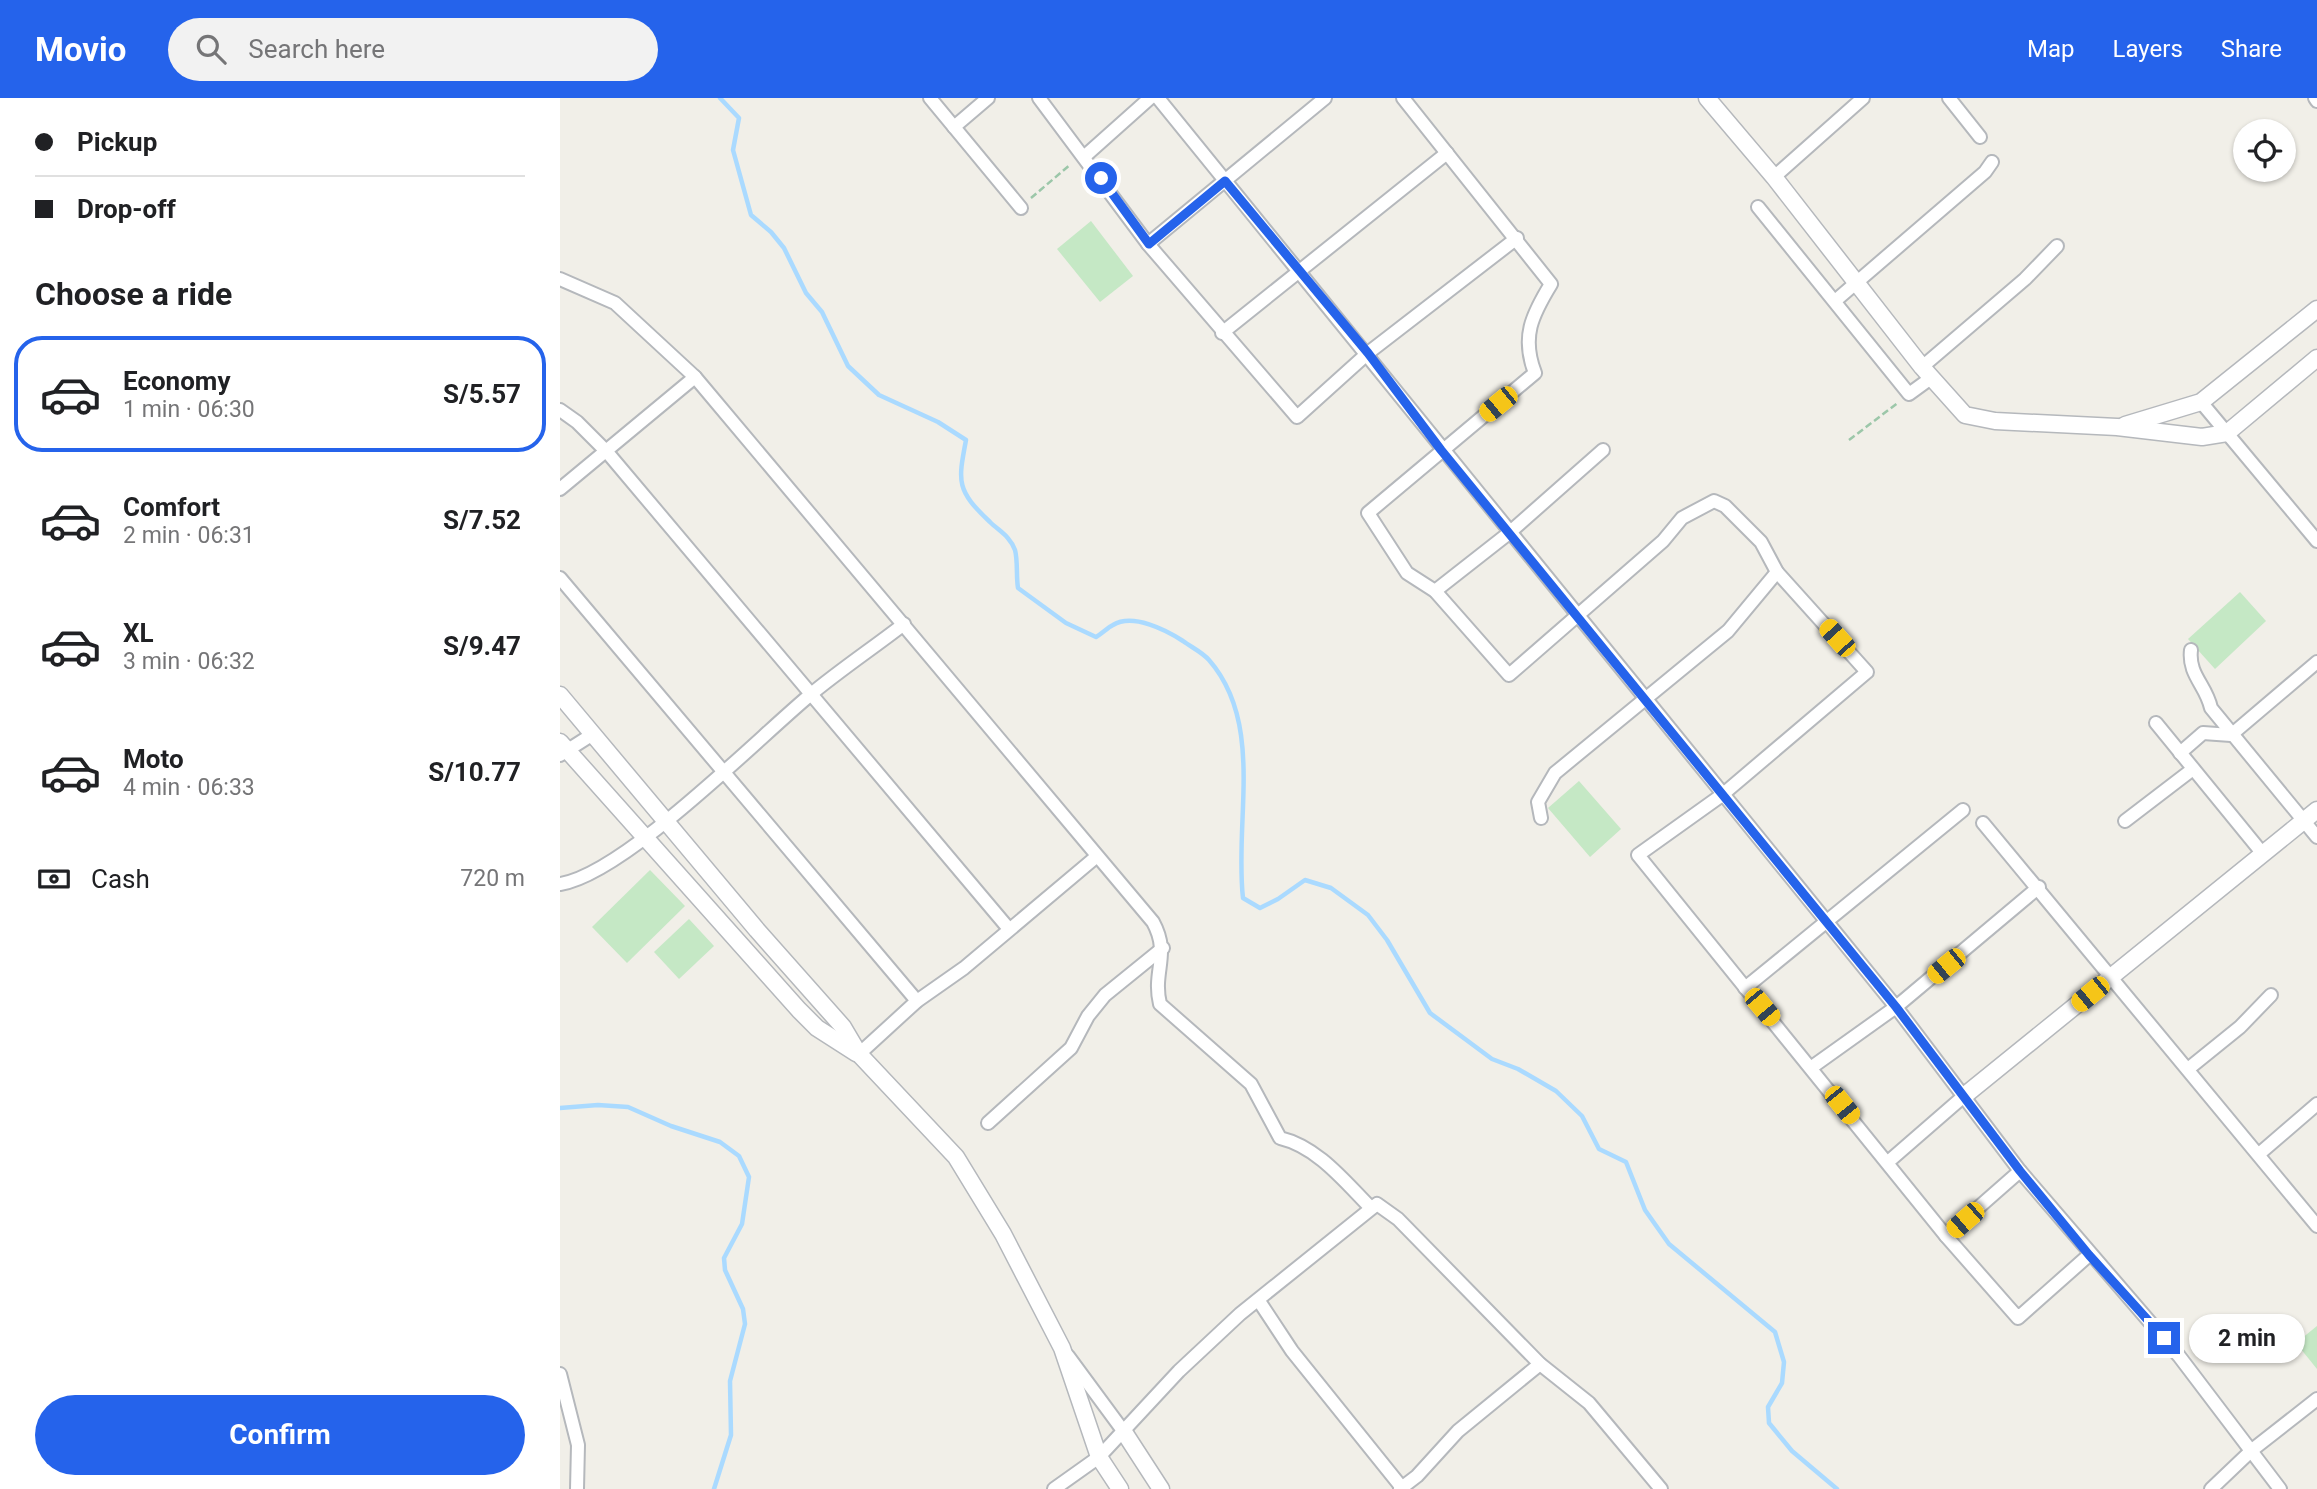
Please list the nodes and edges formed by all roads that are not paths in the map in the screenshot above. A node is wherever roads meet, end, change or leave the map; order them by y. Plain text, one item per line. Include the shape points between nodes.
1 (930, 98) edge
2 (988, 98) edge
3 (1039, 98) edge
4 (1150, 98) edge
5 (1158, 98) edge
6 (1325, 98) edge
7 (1403, 98) edge
8 (1707, 98) edge
9 (1863, 98) edge
10 (1949, 98) edge
11 (954, 127) junction
12 (1980, 137) dead end
13 (1447, 153) junction
14 (1085, 156) junction
15 (1992, 162) dead end
16 (1774, 177) junction
17 (1225, 181) junction
18 (1758, 207) dead end
19 (1021, 208) road end
20 (1517, 238) junction
21 (1149, 244) junction
22 (2057, 246) dead end
23 (1299, 269) junction
24 (560, 279) edge
25 (1857, 282) junction
26 (1835, 301) junction
27 (2317, 309) edge
28 (1222, 332) junction
29 (1368, 353) junction
30 (2317, 358) edge
31 (1927, 373) junction
32 (695, 377) junction
33 (2201, 402) junction
34 (560, 411) edge
35 (2117, 427) junction
36 (2227, 433) junction
37 (1441, 450) junction
38 (1603, 450) dead end
39 (607, 452) junction
40 (560, 489) edge
41 (2312, 525) edge
42 (1509, 533) junction
43 (2317, 541) edge
44 (1777, 572) junction
45 (560, 578) edge
46 (1435, 591) junction
47 (1577, 617) junction
48 (904, 624) junction
49 (2191, 650) dead end
50 (2317, 662) edge
51 (560, 695) edge
52 (811, 695) junction
53 (1645, 700) junction
54 (2156, 723) dead end
55 (593, 734) junction
56 (2231, 735) junction
57 (563, 750) edge
58 (2180, 753) junction
59 (2193, 769) junction
60 (724, 771) junction
61 (1722, 795) junction
62 (1963, 810) dead end
63 (2317, 810) edge
64 (1541, 818) dead end
65 (666, 819) junction
66 (2125, 821) dead end
67 (2304, 821) junction
68 (1983, 823) dead end
69 (643, 837) junction
70 (2317, 837) edge
71 (2263, 854) junction
72 (1096, 857) junction
73 (560, 884) edge
74 (2039, 887) junction
75 (1826, 923) junction
76 (1009, 929) junction
77 (1163, 948) junction
78 (2111, 977) junction
79 (1745, 988) junction
80 (2271, 995) dead end
81 (917, 1001) junction
82 (1896, 1007) junction
83 (859, 1054) junction
84 (1812, 1067) junction
85 (2189, 1069) junction
86 (1964, 1096) junction
87 (2317, 1104) edge
88 (988, 1123) dead end
89 (2259, 1154) junction
90 (1888, 1162) junction
91 (2020, 1171) junction
92 (1371, 1208) junction
93 (2317, 1226) edge
94 (1946, 1236) junction
95 (2089, 1255) junction
96 (1259, 1301) junction
97 (1062, 1348) junction
98 (1540, 1364) junction
99 (560, 1374) edge
100 (2317, 1399) edge
101 (1124, 1432) junction
102 (2252, 1450) junction
103 (1099, 1457) junction
104 (577, 1489) edge
105 (1054, 1489) edge
106 (1120, 1489) edge
107 (1161, 1489) edge
108 (1402, 1489) edge
109 (1661, 1489) edge
110 (2211, 1489) edge
111 (2280, 1489) edge

1 - 11 street
2 - 11 street
3 - 14 street
4 - 14 street
5 - 17 street
6 - 17 street
7 - 13 street
8 - 16 street
9 - 16 street
10 - 12 street
11 - 19 street
13 - 20 street
13 - 23 street
14 - 21 street
15 - 25 street
16 - 25 street
17 - 21 street
17 - 23 street
18 - 26 street
20 - 29 street
20 - 37 street via 1551,284 1528,328 1535,373
21 - 28 street
22 - 31 street
23 - 28 street
23 - 29 street
24 - 32 street via 615,303
25 - 26 street
25 - 31 street
26 - 31 street via 1909,394
27 - 33 street
28 - 29 street via 1297,416
29 - 37 street
30 - 36 street
31 - 35 street via 1955,407 1978,419
32 - 39 street
32 - 48 street
33 - 35 street
33 - 36 street
34 - 39 street via 578,422
35 - 36 street via 2202,437
36 - 41 street
37 - 42 street
37 - 46 street via 1368,513 1406,573
38 - 42 street
39 - 40 street
39 - 52 street
41 - 43 street
42 - 46 street
42 - 47 street
44 - 47 street via 1761,542 1714,501 1682,518 1663,541
44 - 53 street via 1728,631
44 - 61 street via 1867,672
45 - 60 street
46 - 47 street via 1509,675
47 - 53 street
48 - 52 street
48 - 72 street
49 - 56 street via 2192,672
50 - 56 street
51 - 55 street
52 - 60 street
52 - 76 street
53 - 61 street
53 - 64 street via 1555,773 1538,802
54 - 58 street
55 - 57 street
55 - 65 street
56 - 58 street via 2203,733
56 - 67 street
57 - 69 street
58 - 59 street
59 - 66 street
59 - 71 street
60 - 65 street
60 - 81 street
61 - 75 street
61 - 79 street via 1638,855
62 - 75 street
63 - 67 street
65 - 69 street
65 - 83 street via 843,1027
67 - 70 street
67 - 71 street
68 - 74 street
69 - 73 street via 599,867
69 - 83 street via 799,1010 817,1028
71 - 78 street
72 - 76 street
72 - 77 street via 1153,922
74 - 78 street
74 - 82 street
75 - 79 street
75 - 82 street
76 - 81 street via 936,991
77 - 88 street via 1105,995 1071,1048
77 - 92 street via 1156,988 1160,1004 1251,1084 1280,1138 1305,1148
78 - 85 street
78 - 86 street
79 - 84 street
80 - 85 street
81 - 83 street
82 - 84 street
82 - 86 street
83 - 97 street via 956,1157 1003,1234
84 - 90 street
85 - 89 street
86 - 90 street
86 - 91 street
87 - 89 street
89 - 93 street
90 - 94 street
91 - 94 street
91 - 95 street
92 - 96 street
92 - 98 street via 1377,1204 1398,1219
94 - 95 street via 2018,1318
95 - 102 street via 2149,1319
96 - 101 street via 1179,1371
96 - 108 street via 1292,1351
97 - 101 street
97 - 103 street
98 - 108 street via 1458,1431
98 - 109 street via 1589,1403
99 - 104 street via 578,1446
100 - 102 street
101 - 103 street
101 - 107 street
102 - 110 street
102 - 111 street
103 - 105 street
103 - 106 street

